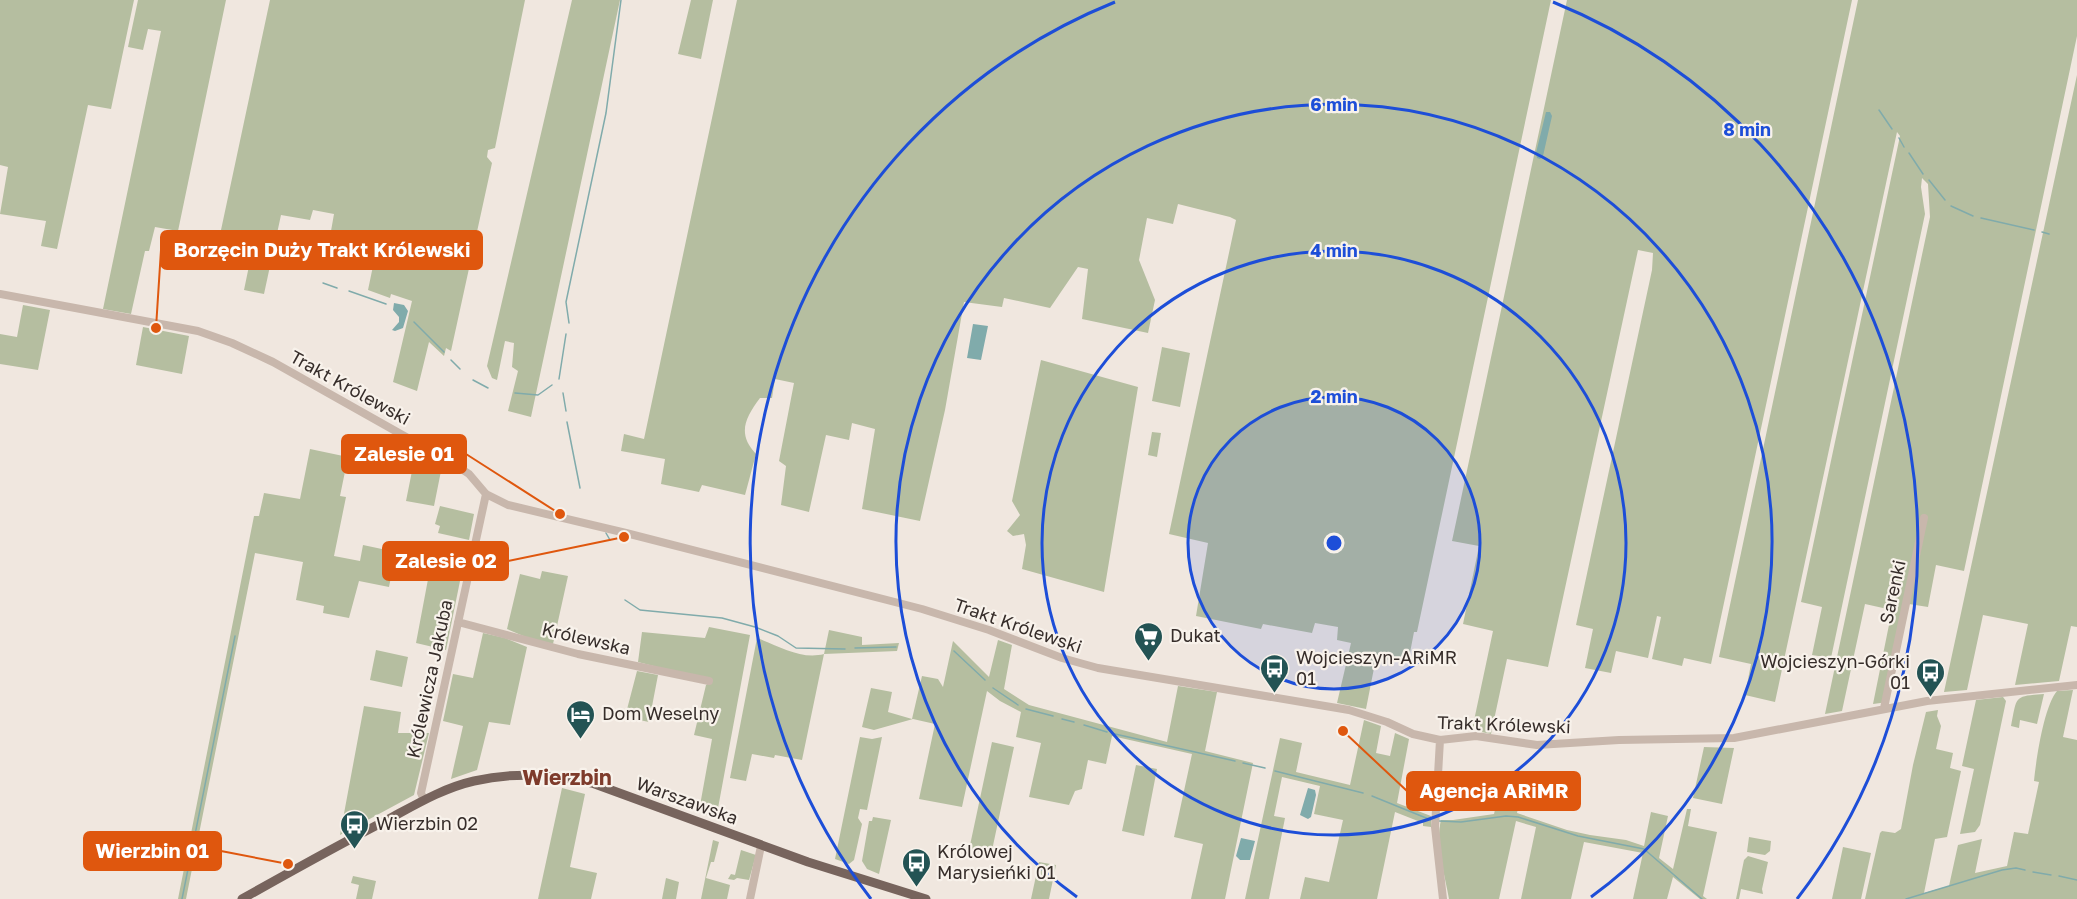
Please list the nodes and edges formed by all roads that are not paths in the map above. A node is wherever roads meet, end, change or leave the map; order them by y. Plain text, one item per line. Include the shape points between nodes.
1 (0, 294) edge
2 (486, 494) junction
3 (1924, 518) dead end
4 (458, 622) junction
5 (709, 681) dead end
6 (2077, 685) edge
7 (1884, 708) junction
8 (1440, 740) junction
9 (424, 800) junction
10 (761, 846) junction
11 (242, 899) edge
12 (750, 899) edge
13 (926, 899) edge
14 (1443, 899) edge

1 - 2 street, Trakt Królewski via 198,331 232,342 454,464
2 - 4 street, Królewicza Jakuba
2 - 8 street, Trakt Królewski via 508,505 922,609 1098,668 1349,710
3 - 7 street, Sarenki
4 - 5 street, Królewska via 578,654
4 - 9 street, Królewicza Jakuba via 421,793
6 - 7 street, Trakt Królewski
7 - 8 street, Trakt Królewski via 1741,738 1537,745 1476,736
8 - 14 street via 1435,828
9 - 10 main road, Warszawska via 473,781 516,776 563,778 600,786
9 - 11 main road, Warszawska
10 - 12 street
10 - 13 main road, Warszawska

